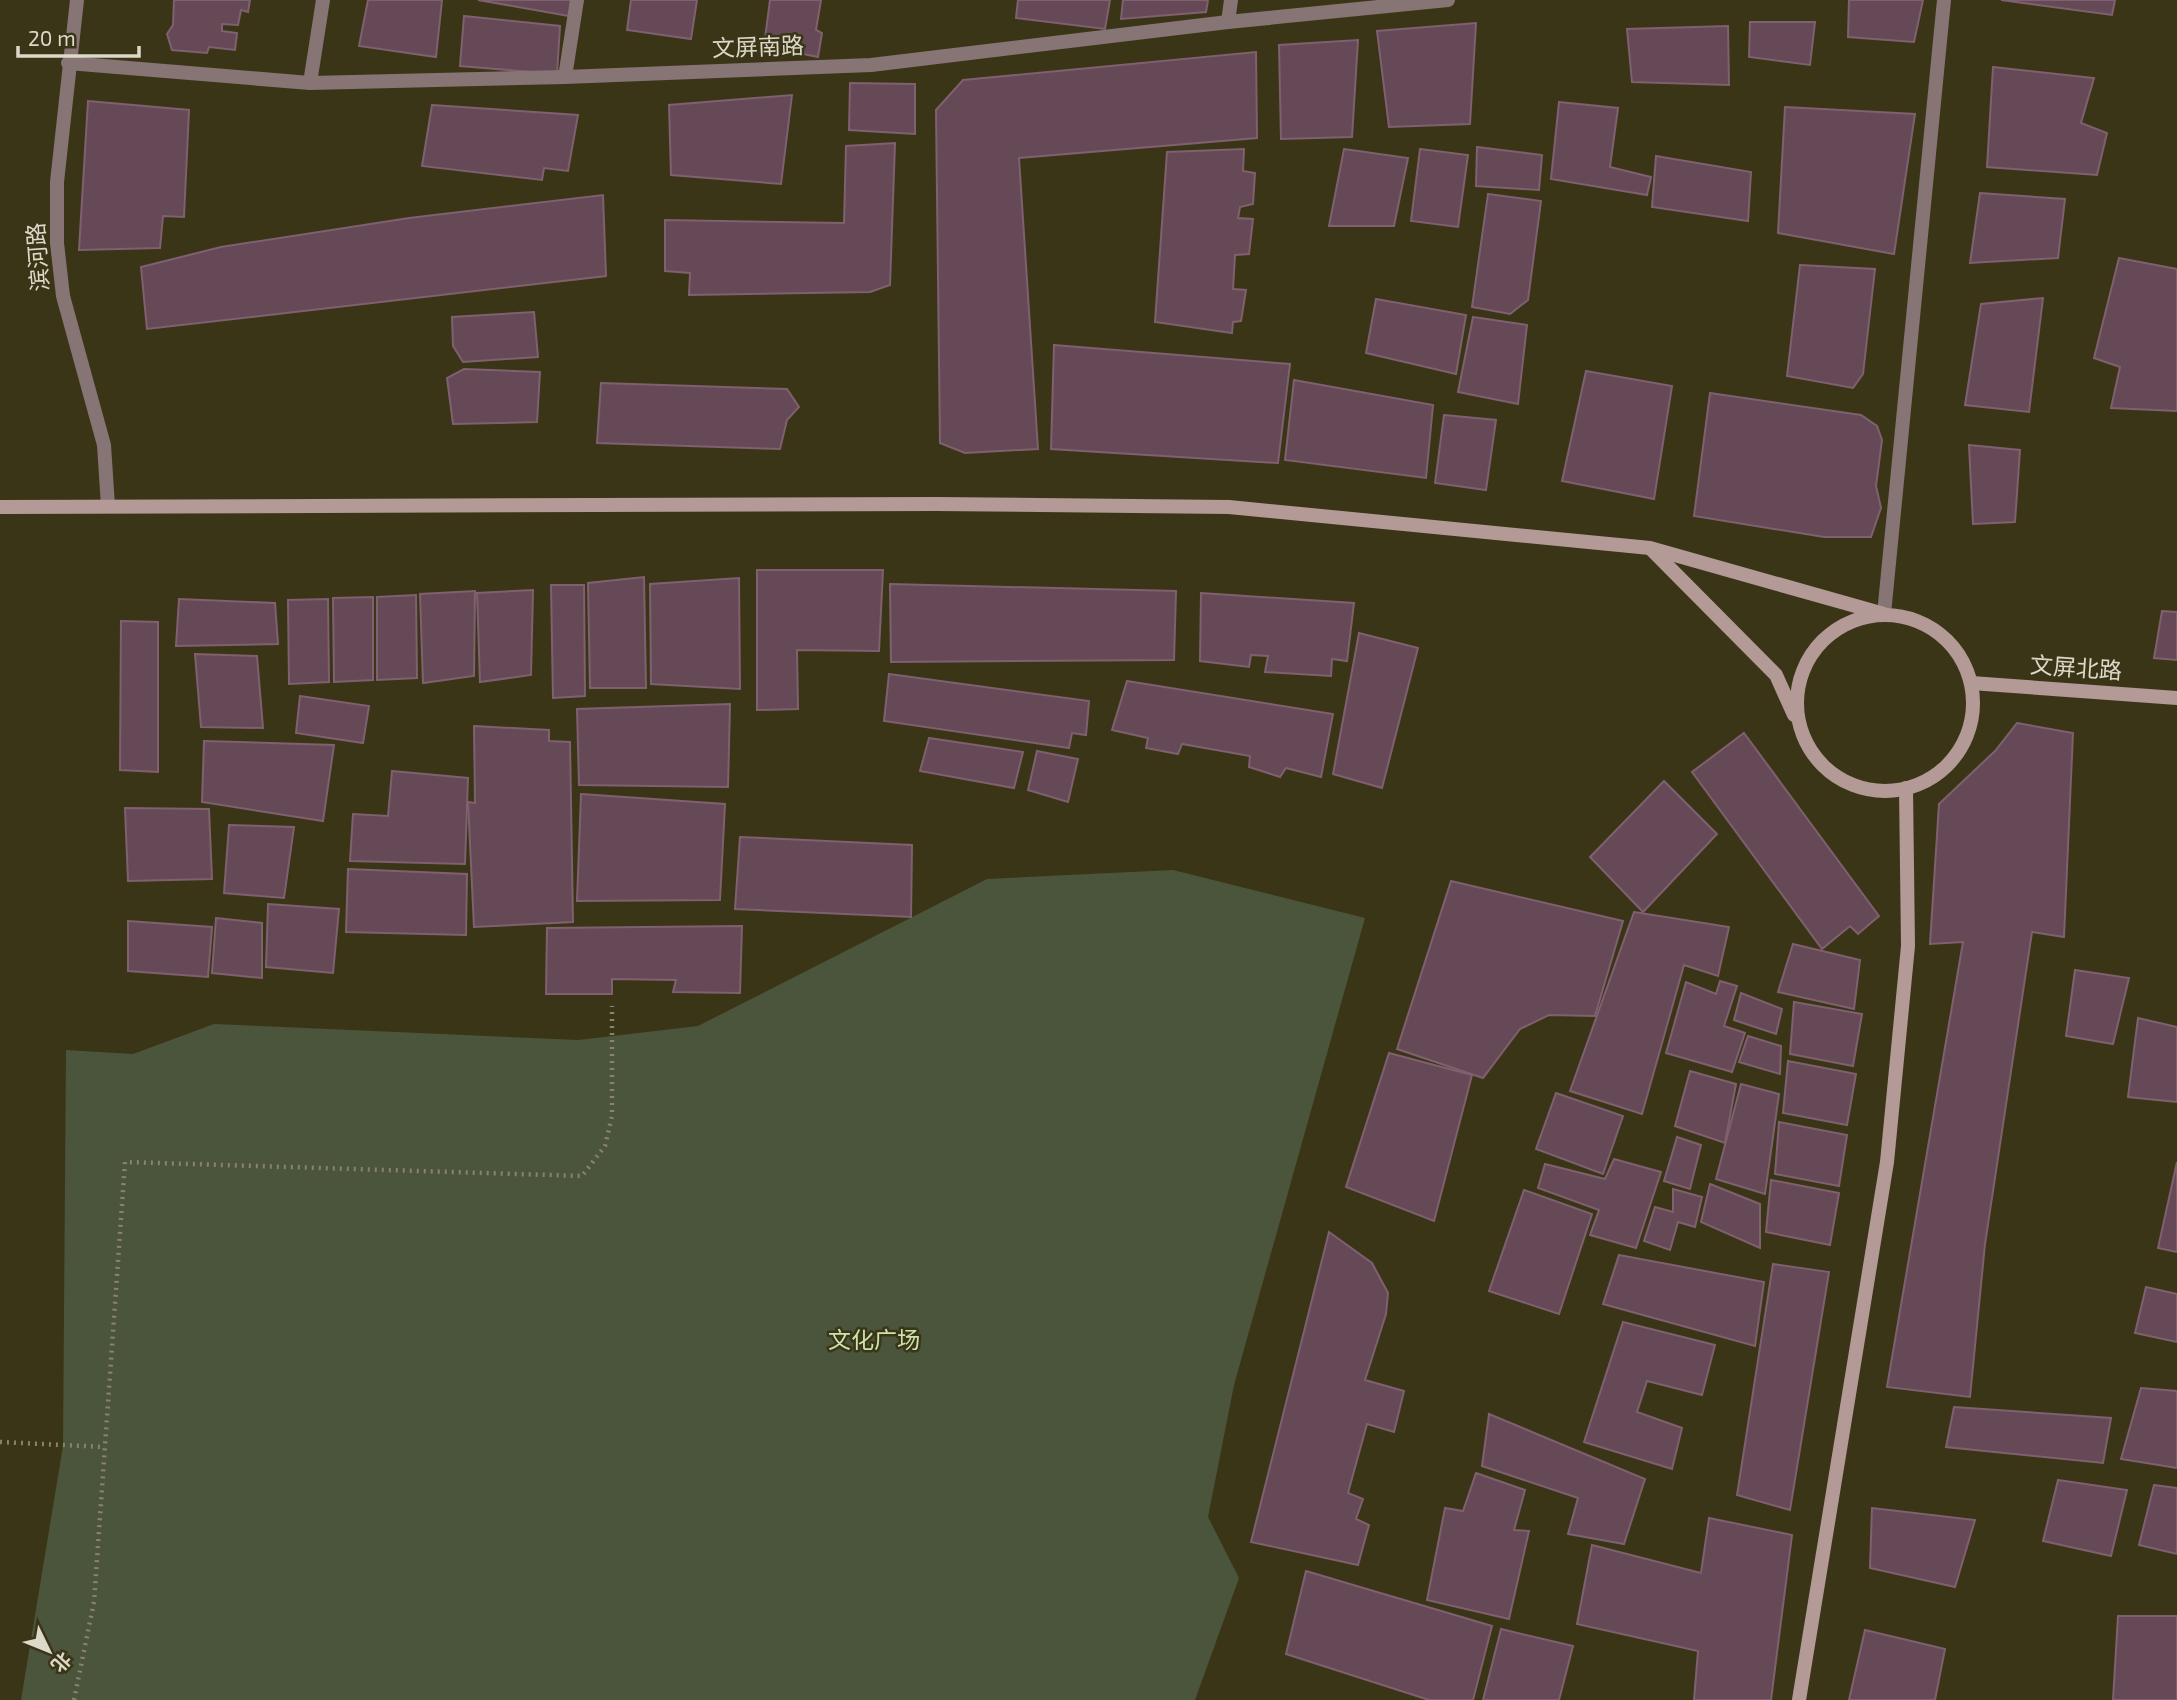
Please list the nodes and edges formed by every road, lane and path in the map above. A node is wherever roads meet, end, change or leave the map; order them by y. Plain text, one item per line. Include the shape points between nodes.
1 (77, 0) edge
2 (323, 0) edge
3 (576, 0) edge
4 (1231, 0) edge
5 (1448, 0) edge
6 (1944, 0) edge
7 (1228, 22) junction
8 (68, 63) junction
9 (565, 78) junction
10 (310, 83) junction
11 (0, 506) edge
12 (108, 506) junction
13 (1650, 548) junction
14 (1884, 614) junction
15 (1971, 683) junction
16 (2177, 698) edge
17 (1800, 729) junction
18 (1906, 789) junction
19 (612, 1006) dead end
20 (0, 1443) edge
21 (105, 1447) junction
22 (74, 1700) edge
23 (1799, 1700) edge

1 - 8 street, 滨河路
2 - 10 street
3 - 9 street
4 - 7 street
5 - 7 street, 文屏南路
6 - 14 street
7 - 9 street, 文屏南路 via 871,65
8 - 10 street, 文屏南路
8 - 12 street, 滨河路 via 57,182 57,243 63,296 104,444
9 - 10 street, 文屏南路
11 - 12 main road
12 - 13 main road via 1229,507
13 - 14 main road
13 - 17 main road via 1776,675
14 - 15 main road via 1914,619 1940,633 1960,655
14 - 17 main road via 1857,619 1833,631 1813,650 1801,675 1796,702
15 - 16 main road, 文屏北路
15 - 18 main road via 1973,710 1967,737 1952,760 1931,778
17 - 18 main road via 1812,753 1830,773 1854,786
18 - 23 main road via 1908,946 1887,1162
19 - 21 path via 612,1116 605,1146 582,1176 125,1162
20 - 21 path
21 - 22 path via 94,1602

